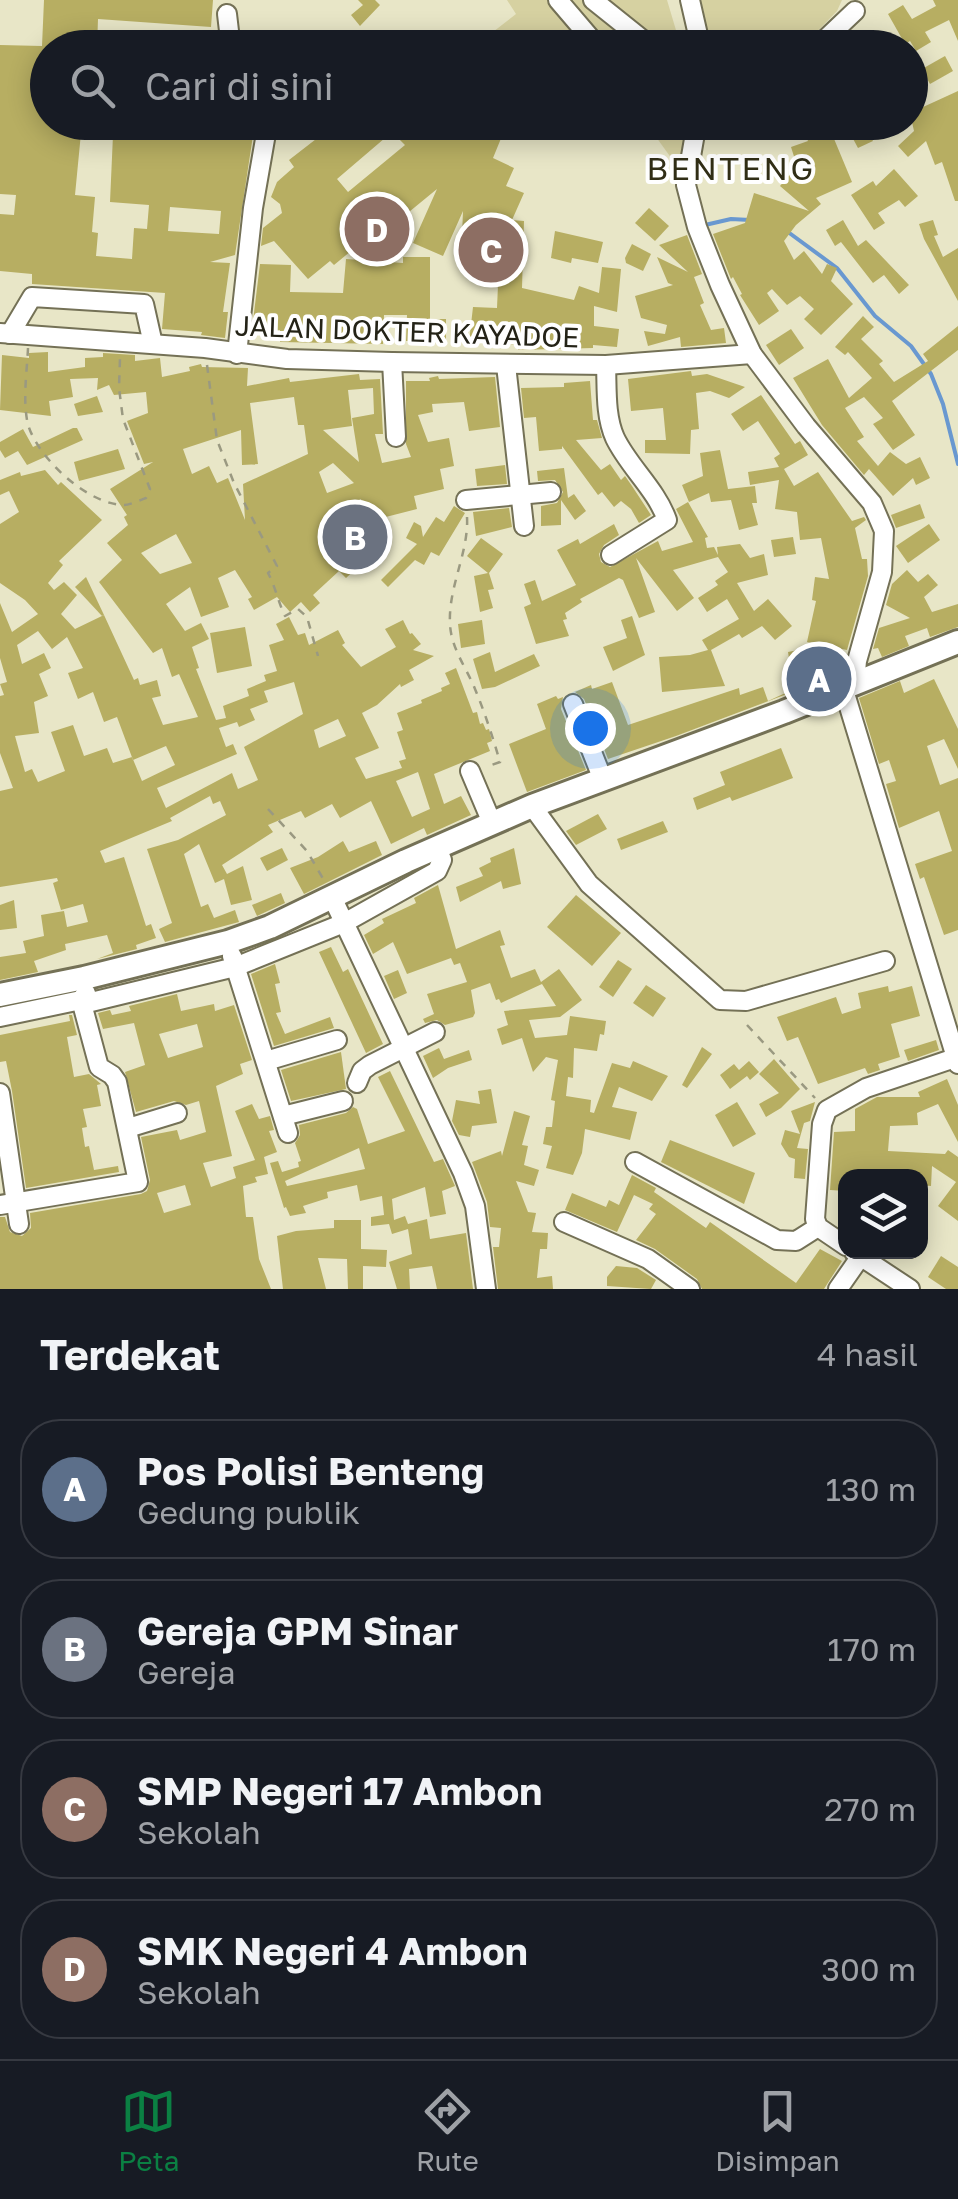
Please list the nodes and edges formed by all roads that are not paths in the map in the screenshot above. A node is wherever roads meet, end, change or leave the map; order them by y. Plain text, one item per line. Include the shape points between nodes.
1 (558, 0) edge
2 (593, 0) edge
3 (690, 0) edge
4 (856, 11) dead end
5 (227, 14) dead end
6 (229, 30) edge
7 (584, 30) edge
8 (630, 30) edge
9 (697, 30) edge
10 (835, 30) edge
11 (265, 140) edge
12 (693, 140) edge
13 (13, 334) edge
14 (153, 344) junction
15 (237, 354) junction
16 (752, 354) junction
17 (392, 362) junction
18 (606, 365) junction
19 (506, 366) junction
20 (396, 437) dead end
21 (520, 492) junction
22 (551, 492) dead end
23 (466, 500) road end
24 (524, 526) dead end
25 (611, 555) dead end
26 (958, 642) edge
27 (849, 684) junction
28 (573, 704) dead end
29 (470, 772) road end
30 (604, 780) junction
31 (532, 806) junction
32 (492, 823) junction
33 (438, 848) junction
34 (332, 897) junction
35 (344, 923) junction
36 (228, 942) junction
37 (885, 962) dead end
38 (236, 967) junction
39 (83, 994) junction
40 (0, 995) edge
41 (0, 1017) edge
42 (435, 1032) dead end
43 (336, 1040) dead end
44 (403, 1049) junction
45 (266, 1061) junction
46 (957, 1061) edge
47 (356, 1083) dead end
48 (0, 1093) edge
49 (342, 1101) dead end
50 (178, 1113) dead end
51 (128, 1128) junction
52 (635, 1162) dead end
53 (8, 1204) edge
54 (564, 1222) dead end
55 (19, 1224) dead end
56 (818, 1227) junction
57 (838, 1240) edge
58 (851, 1259) edge
59 (864, 1259) edge
60 (898, 1285) edge
61 (486, 1289) edge
62 (690, 1289) edge
63 (838, 1289) edge

1 - 7 street
2 - 8 street
3 - 9 street
4 - 10 street
5 - 6 street
11 - 15 street
12 - 16 street via 689,202
13 - 14 street, JALAN DOKTER KAYADOE
13 - 14 street via 32,297 144,304
14 - 15 street, JALAN DOKTER KAYADOE
15 - 17 street, JALAN DOKTER KAYADOE
16 - 18 street, JALAN DOKTER KAYADOE
16 - 27 street via 872,503 884,531 882,572
17 - 19 street, JALAN DOKTER KAYADOE
17 - 20 street
18 - 19 street, JALAN DOKTER KAYADOE
18 - 25 street via 614,437 667,520
19 - 21 street
21 - 22 street
21 - 23 street
21 - 24 street
26 - 27 main road
27 - 30 main road
27 - 46 street
28 - 30 street
29 - 32 street
30 - 31 main road
31 - 32 main road
31 - 37 street via 589,884 720,1000 746,1001
32 - 33 main road
33 - 34 main road
33 - 35 street via 437,871
34 - 35 street
34 - 36 main road
35 - 38 street
35 - 44 street
36 - 38 street
36 - 39 main road
38 - 39 street
38 - 45 street
39 - 40 main road
39 - 41 street
39 - 51 street via 99,1066 115,1077
42 - 44 street
43 - 45 street
44 - 47 street via 370,1065
44 - 61 street via 475,1206
45 - 49 street via 285,1125
46 - 56 street via 866,1088 826,1110
48 - 53 street
50 - 51 street
51 - 53 street via 137,1182
52 - 56 street via 777,1240 796,1241
53 - 55 street
54 - 62 street via 648,1260
56 - 57 street
58 - 63 street
59 - 60 street

